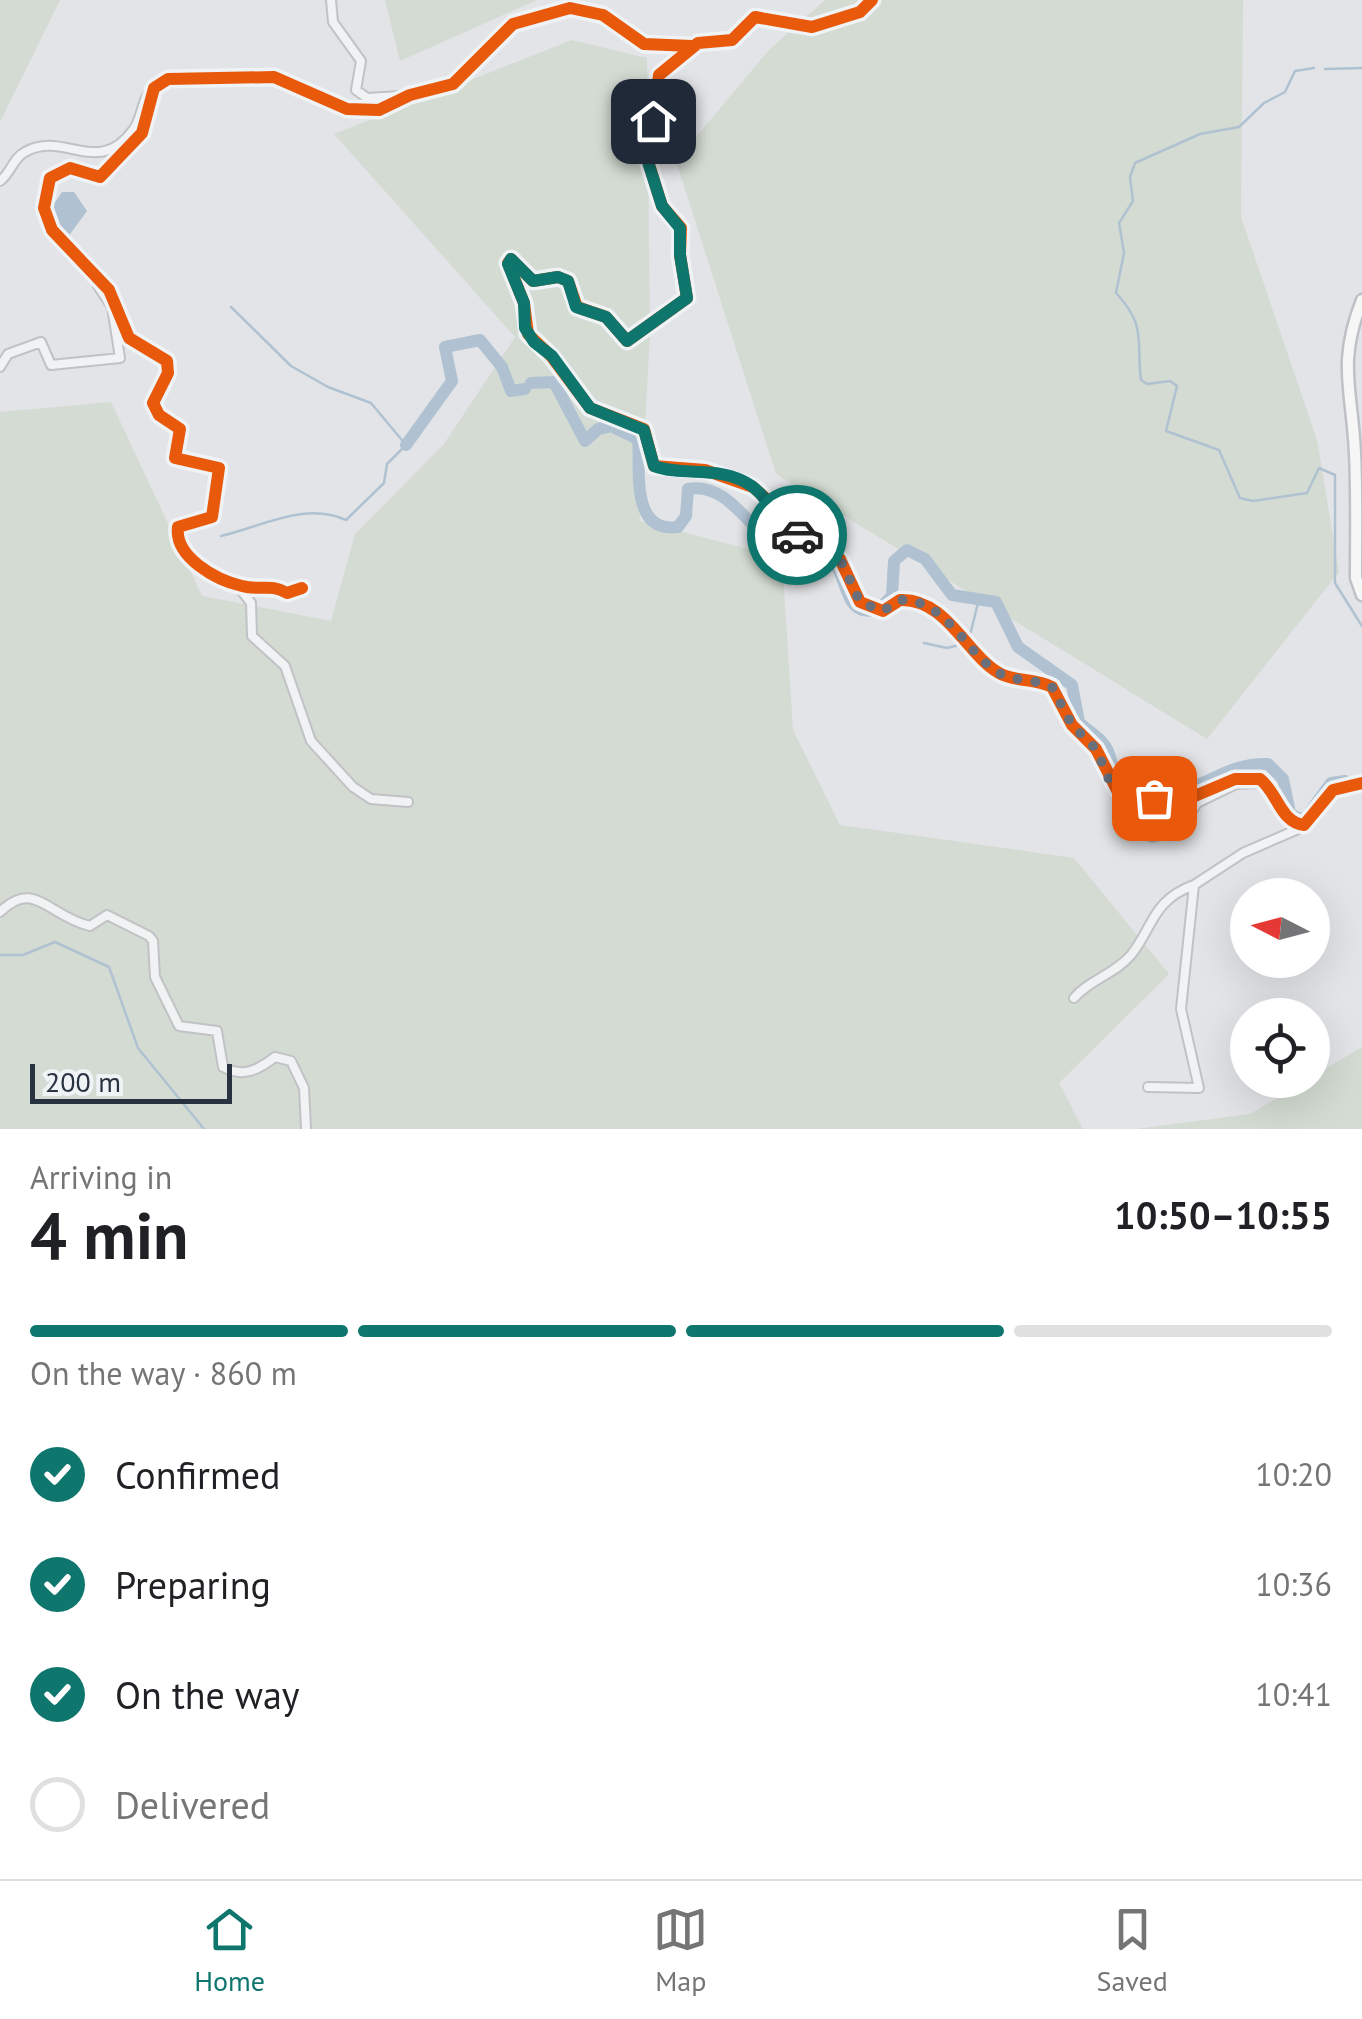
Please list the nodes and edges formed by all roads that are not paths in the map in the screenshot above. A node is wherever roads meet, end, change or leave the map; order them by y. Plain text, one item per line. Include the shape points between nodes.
1 (331, 0) edge
2 (872, 0) edge
3 (692, 46) junction
4 (154, 88) junction
5 (410, 94) junction
6 (0, 181) edge
7 (74, 255) junction
8 (1362, 300) edge
9 (0, 367) edge
10 (238, 586) junction
11 (302, 588) dead end
12 (1362, 595) edge
13 (1362, 783) edge
14 (1266, 784) junction
15 (408, 802) dead end
16 (1308, 823) junction
17 (1152, 837) dead end
18 (1194, 885) junction
19 (0, 912) edge
20 (1074, 998) dead end
21 (1148, 1087) dead end
22 (306, 1129) edge

1 - 5 street via 333,22 361,61 356,90 380,100
2 - 3 street via 860,12 812,27 755,18 732,40
3 - 5 street via 644,44 603,15 570,8 514,24 453,84
3 - 14 street via 656,78 647,150 662,206 680,228 687,298 627,341 606,317 576,307 568,281 533,281 511,259 528,334 590,408 644,430 654,466 742,480 772,503 784,528 840,559 860,602 883,611 900,600 919,603 999,673 1052,687 1116,790 1183,801 1235,779
4 - 5 street via 168,79 262,76 363,112
4 - 6 street via 132,132 112,148 92,154 49,144 25,151
4 - 7 street via 142,133 100,177 70,168 50,178 44,214
7 - 9 street via 112,307 122,356 51,365 41,342 8,354
7 - 10 street via 115,298 129,338 166,361 168,373 153,403 180,430 176,458 214,464 220,472 212,517 178,528 178,538 190,563
8 - 12 main road via 1345,376
10 - 11 street via 273,585 287,593
10 - 15 street via 251,604 252,636 292,678 311,741 362,796
13 - 16 street via 1333,790
14 - 16 street via 1291,822
14 - 17 street via 1236,784 1192,806 1182,828
16 - 18 street via 1242,853
18 - 20 street via 1149,919 1129,958 1084,984
18 - 21 street via 1182,1009 1200,1088
19 - 22 street via 27,896 74,922 90,926 106,915 148,936 155,976 180,1026 217,1031 222,1067 234,1073 259,1069 275,1057 290,1061 304,1088

